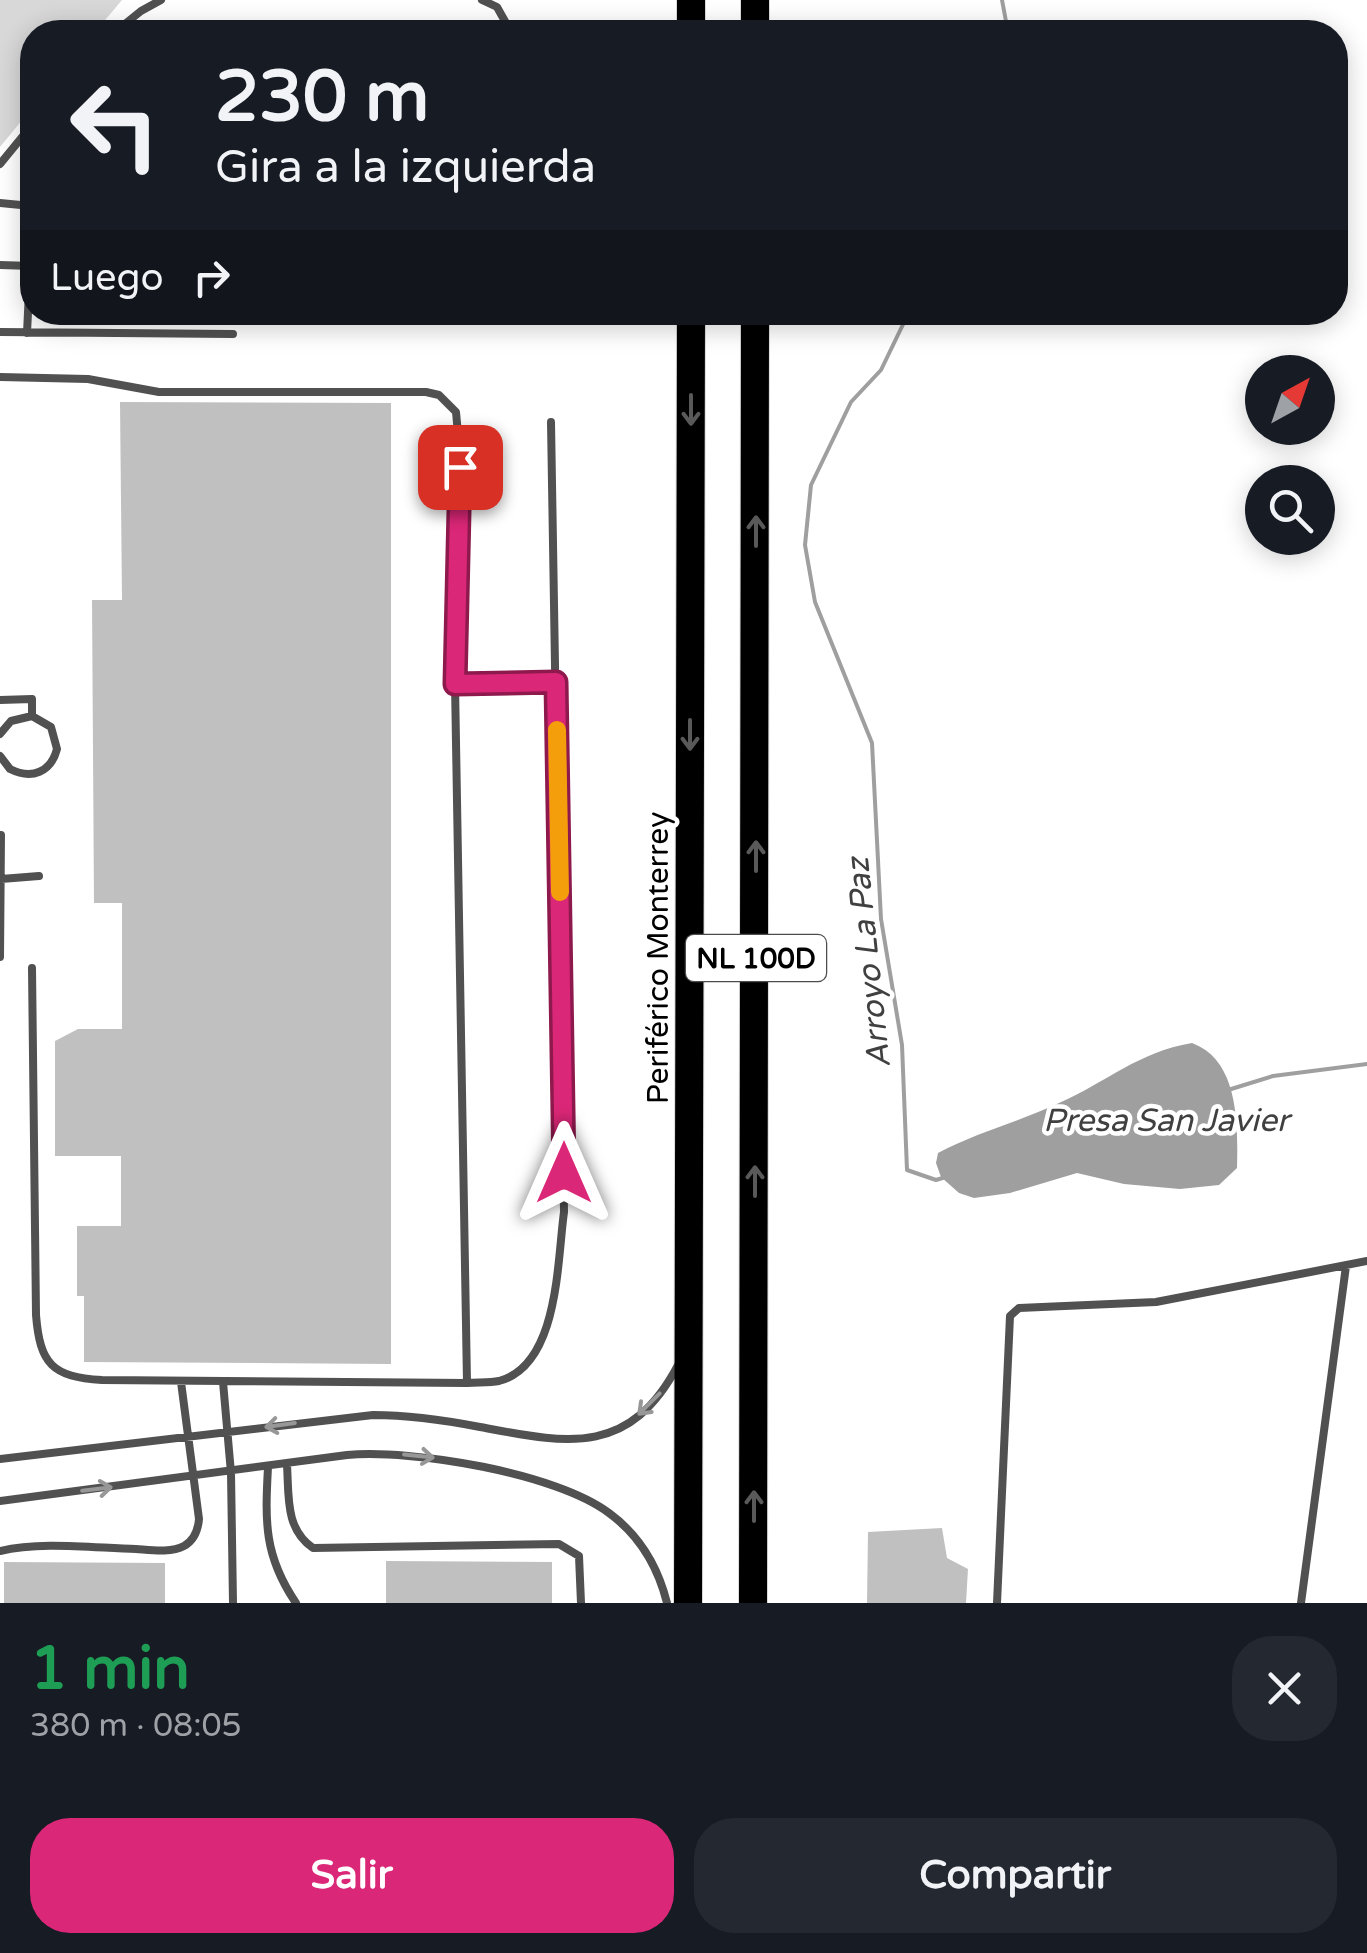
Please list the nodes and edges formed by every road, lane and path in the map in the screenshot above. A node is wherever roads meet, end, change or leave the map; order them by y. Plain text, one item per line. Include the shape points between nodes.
1 (161, 0) edge
2 (482, 0) edge
3 (129, 20) edge
4 (504, 20) edge
5 (20, 140) edge
6 (0, 164) edge
7 (27, 325) edge
8 (691, 325) edge
9 (755, 325) edge
10 (0, 332) edge
11 (27, 333) junction
12 (232, 334) dead end
13 (0, 378) edge
14 (552, 422) dead end
15 (556, 682) junction
16 (455, 684) junction
17 (0, 700) edge
18 (32, 716) junction
19 (0, 732) edge
20 (0, 756) edge
21 (1, 835) edge
22 (0, 858) edge
23 (39, 876) dead end
24 (1, 878) edge
25 (0, 891) edge
26 (0, 918) edge
27 (0, 957) edge
28 (32, 968) dead end
29 (1367, 1260) edge
30 (1346, 1266) junction
31 (690, 1318) junction
32 (182, 1382) junction
33 (223, 1382) junction
34 (467, 1383) junction
35 (227, 1432) junction
36 (189, 1437) junction
37 (0, 1459) edge
38 (287, 1464) junction
39 (268, 1467) junction
40 (231, 1473) junction
41 (194, 1477) junction
42 (288, 1485) junction
43 (267, 1487) junction
44 (0, 1502) edge
45 (0, 1551) edge
46 (233, 1603) edge
47 (296, 1603) edge
48 (581, 1603) edge
49 (667, 1603) edge
50 (688, 1603) edge
51 (754, 1603) edge
52 (997, 1603) edge
53 (1301, 1603) edge

1 - 3 lane
2 - 4 lane
5 - 6 lane
7 - 11 lane
8 -> 31 highway, Periférico Monterrey / NL 100D
51 -> 9 highway, NL 100D
10 - 11 lane
11 - 12 lane
13 - 16 lane via 88,379 159,392 439,395 456,412 460,428
14 - 15 lane
15 - 16 lane
15 - 34 lane via 564,1212 536,1355 499,1381
16 - 34 lane
17 - 18 lane via 30,698
18 - 19 lane via 10,721
18 - 20 lane via 54,734 52,763 25,775
21 - 22 lane
22 - 24 lane
23 - 24 lane
24 - 25 lane
25 - 26 lane
26 - 27 lane
28 - 32 lane via 38,1346 52,1366 76,1378
29 - 30 lane
30 - 52 lane via 1156,1302 1014,1312
30 - 53 lane
31 -> 35 lane via 677,1367 658,1396 620,1428 589,1440 373,1414
31 - 50 highway, Periférico Monterrey / NL 100D
32 - 33 lane
32 - 36 lane
33 - 34 lane
33 - 35 lane
35 - 36 lane
35 - 40 lane
36 - 37 lane
36 - 41 lane
38 - 39 lane
38 - 42 lane
38 -> 49 lane via 370,1453 428,1457 577,1494 634,1537
39 - 40 lane
39 - 43 lane
40 - 41 lane
40 - 46 lane
44 -> 41 lane
41 - 45 lane via 198,1530 178,1548
42 - 43 lane
42 - 48 lane via 292,1524 313,1548 560,1544 580,1556
43 - 47 lane via 268,1548

